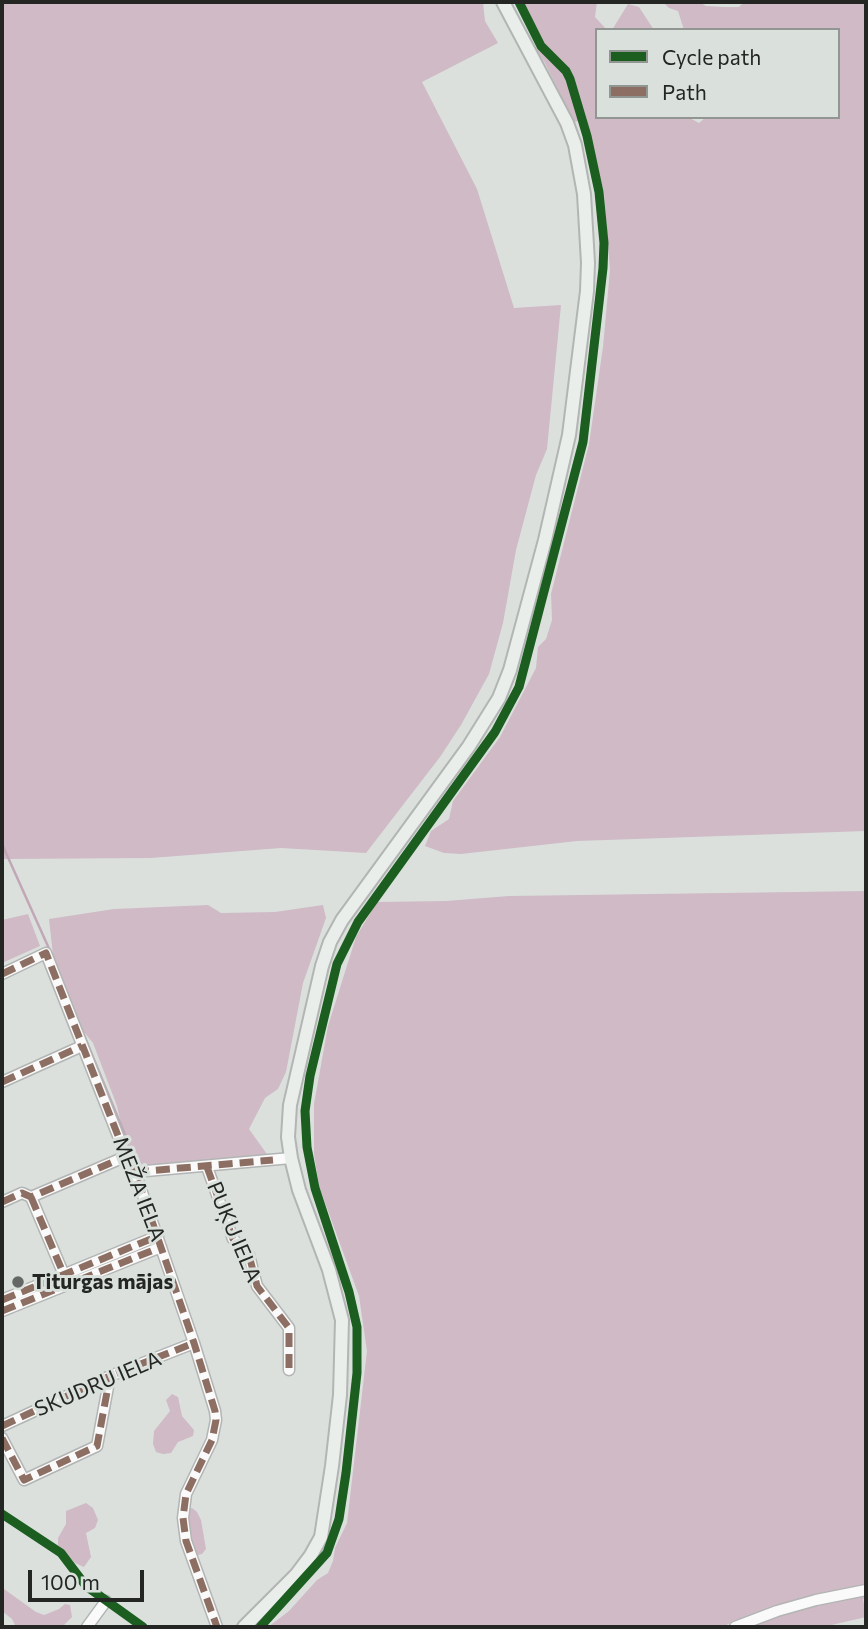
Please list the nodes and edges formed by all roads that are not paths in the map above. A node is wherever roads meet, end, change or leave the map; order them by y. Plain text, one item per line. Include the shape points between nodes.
1 (503, 2) edge
2 (2, 974) edge
3 (82, 1046) junction
4 (2, 1082) edge
5 (127, 1156) junction
6 (291, 1158) junction
7 (207, 1167) junction
8 (135, 1172) junction
9 (31, 1197) junction
10 (2, 1202) edge
11 (158, 1236) junction
12 (161, 1247) junction
13 (64, 1275) junction
14 (2, 1300) edge
15 (2, 1311) edge
16 (194, 1343) junction
17 (289, 1370) dead end
18 (110, 1376) junction
19 (2, 1426) edge
20 (2, 1438) edge
21 (866, 1590) edge
22 (106, 1601) dead end
23 (87, 1627) edge
24 (217, 1627) edge
25 (244, 1627) edge
26 (735, 1627) edge

1 - 6 main road via 567,123 584,194 587,292 569,435 542,552 499,698 330,942 290,1105
2 - 3 street, MEŽA IELA via 46,953
3 - 4 street
3 - 5 street, MEŽA IELA
5 - 8 street, MEŽA IELA
5 - 9 street
6 - 7 street
6 - 25 main road via 340,1310 340,1395 321,1537 296,1575
7 - 8 street
7 - 17 street, PUĶU IELA via 233,1238 249,1255 257,1286 289,1328
8 - 11 street, MEŽA IELA
9 - 10 street via 22,1193
9 - 13 street
11 - 12 street, MEŽA IELA
11 - 13 street
12 - 15 street
12 - 16 street, MEŽA IELA
13 - 14 street
16 - 18 street, SKUDRU IELA
16 - 24 street, MEŽA IELA via 216,1420 212,1440 186,1494 183,1518 186,1541
18 - 19 street, SKUDRU IELA
18 - 20 street via 97,1446 24,1480
21 - 26 street via 777,1611
22 - 23 street

